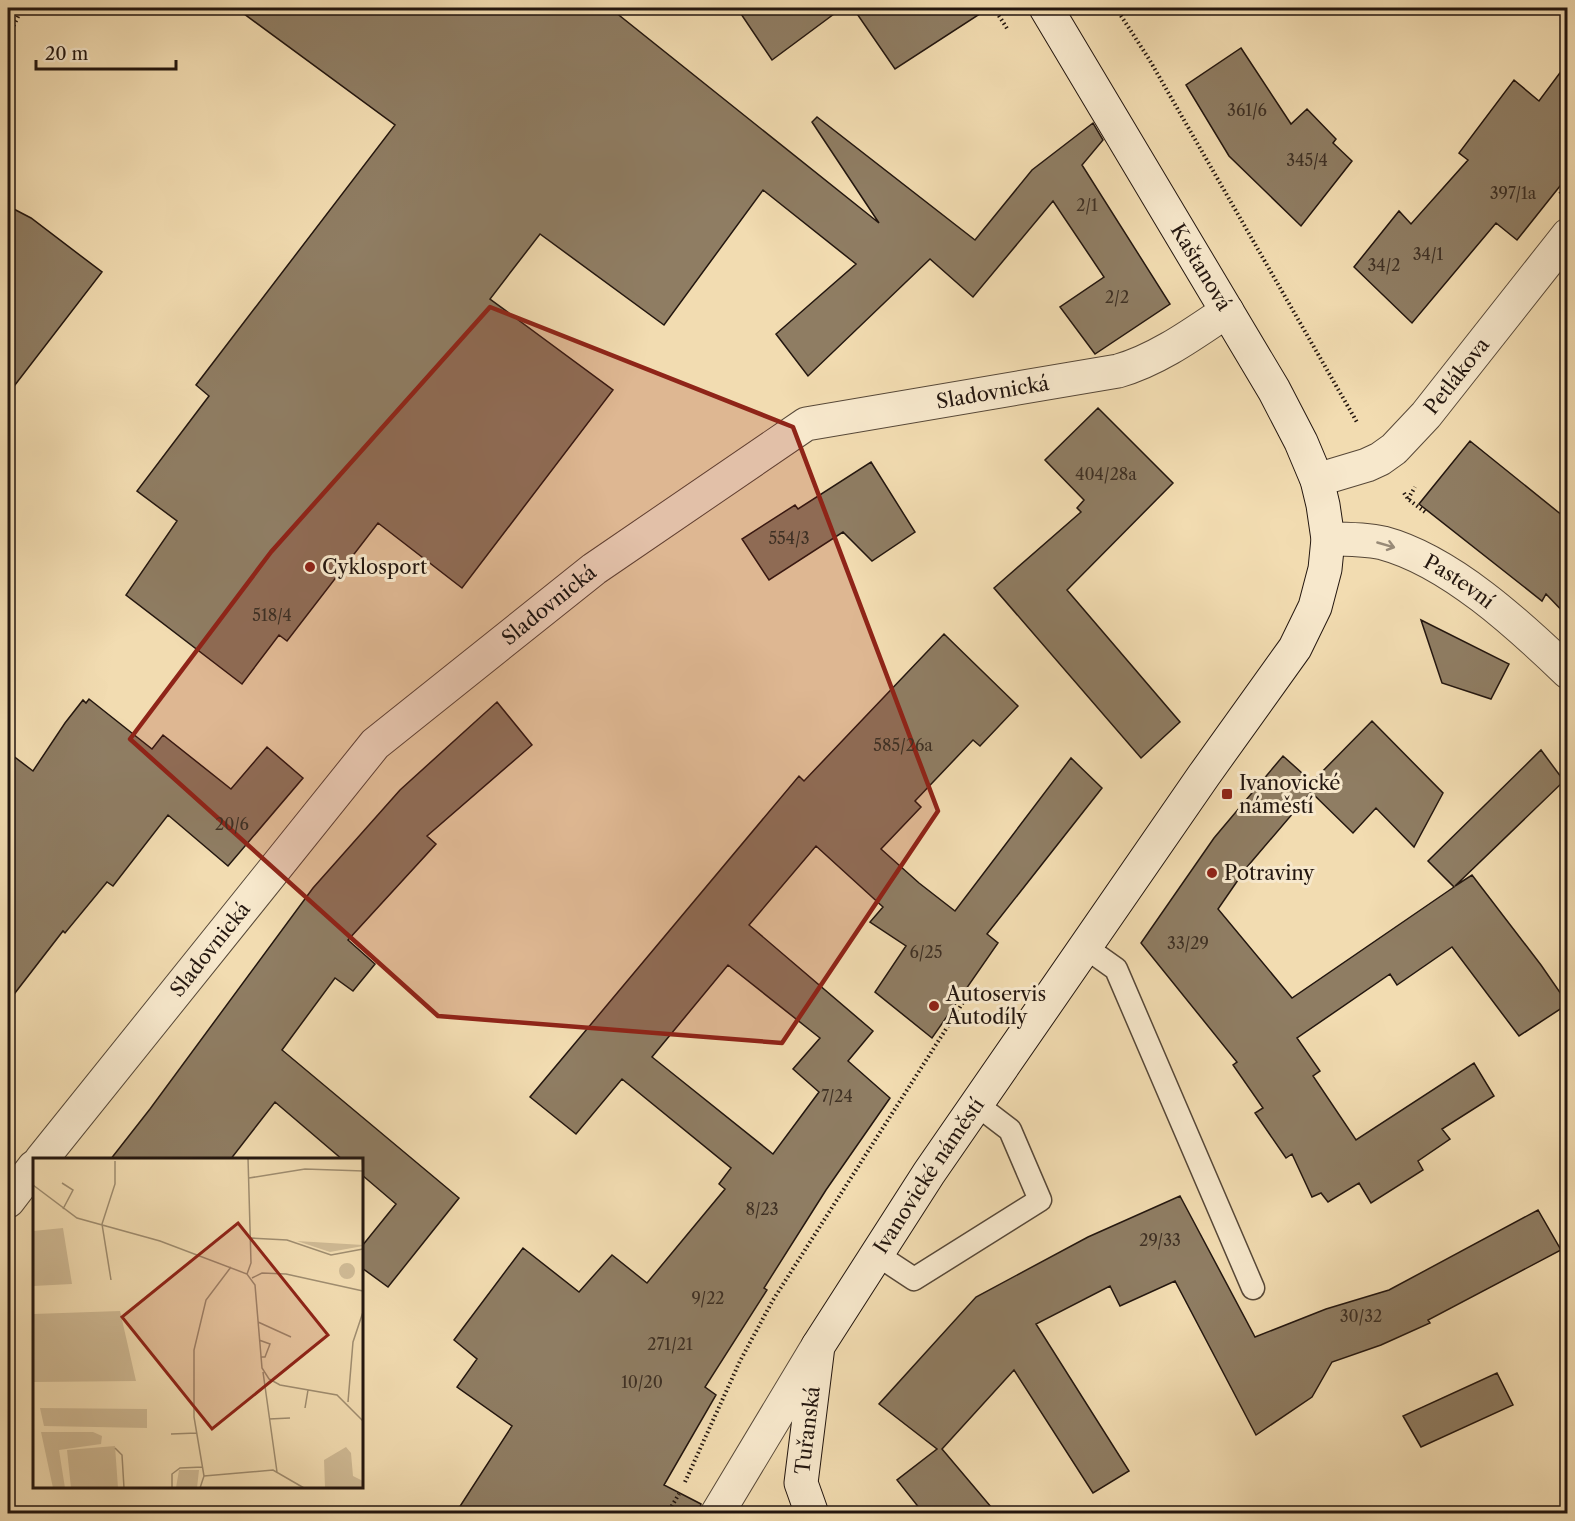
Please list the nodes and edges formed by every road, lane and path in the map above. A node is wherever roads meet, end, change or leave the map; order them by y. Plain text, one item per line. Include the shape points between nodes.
1 (22, 8) edge
2 (1046, 8) edge
3 (1116, 8) edge
4 (8, 38) edge
5 (1568, 235) edge
6 (1227, 312) junction
7 (1353, 416) dead end
8 (1317, 480) junction
9 (1328, 539) junction
10 (1568, 672) edge
11 (1085, 947) junction
12 (969, 993) dead end
13 (976, 1104) junction
14 (43, 1158) edge
15 (33, 1168) edge
16 (8, 1201) edge
17 (876, 1254) junction
18 (1253, 1288) dead end
19 (818, 1346) junction
20 (685, 1483) dead end
21 (679, 1493) dead end
22 (667, 1514) edge
23 (717, 1514) edge
24 (812, 1514) edge

1 - 4 path
2 - 6 street, Kaštanová
3 - 7 path
5 - 8 street, Petlákova via 1426,415 1394,449 1367,465
6 - 8 street, Kaštanová via 1290,420
6 - 14 street, Sladovnická via 1150,358 1118,371 806,424 594,569 375,744
8 - 9 street, Kaštanová
9 -> 10 street, Pastevní via 1382,543 1425,561 1526,631
9 - 11 street, Ivanovické náměstí via 1318,597 1294,648
11 - 13 street, Ivanovické náměstí
11 - 18 lane via 1116,969
12 - 20 path via 773,1300 740,1361
13 - 17 street, Ivanovické náměstí
13 - 17 lane via 1010,1130 1040,1200 914,1279
15 - 16 street
17 - 19 street, Ivanovické náměstí
19 - 23 street, Ivanovické náměstí
19 - 24 street, Tuřanská via 801,1483
21 - 22 path

